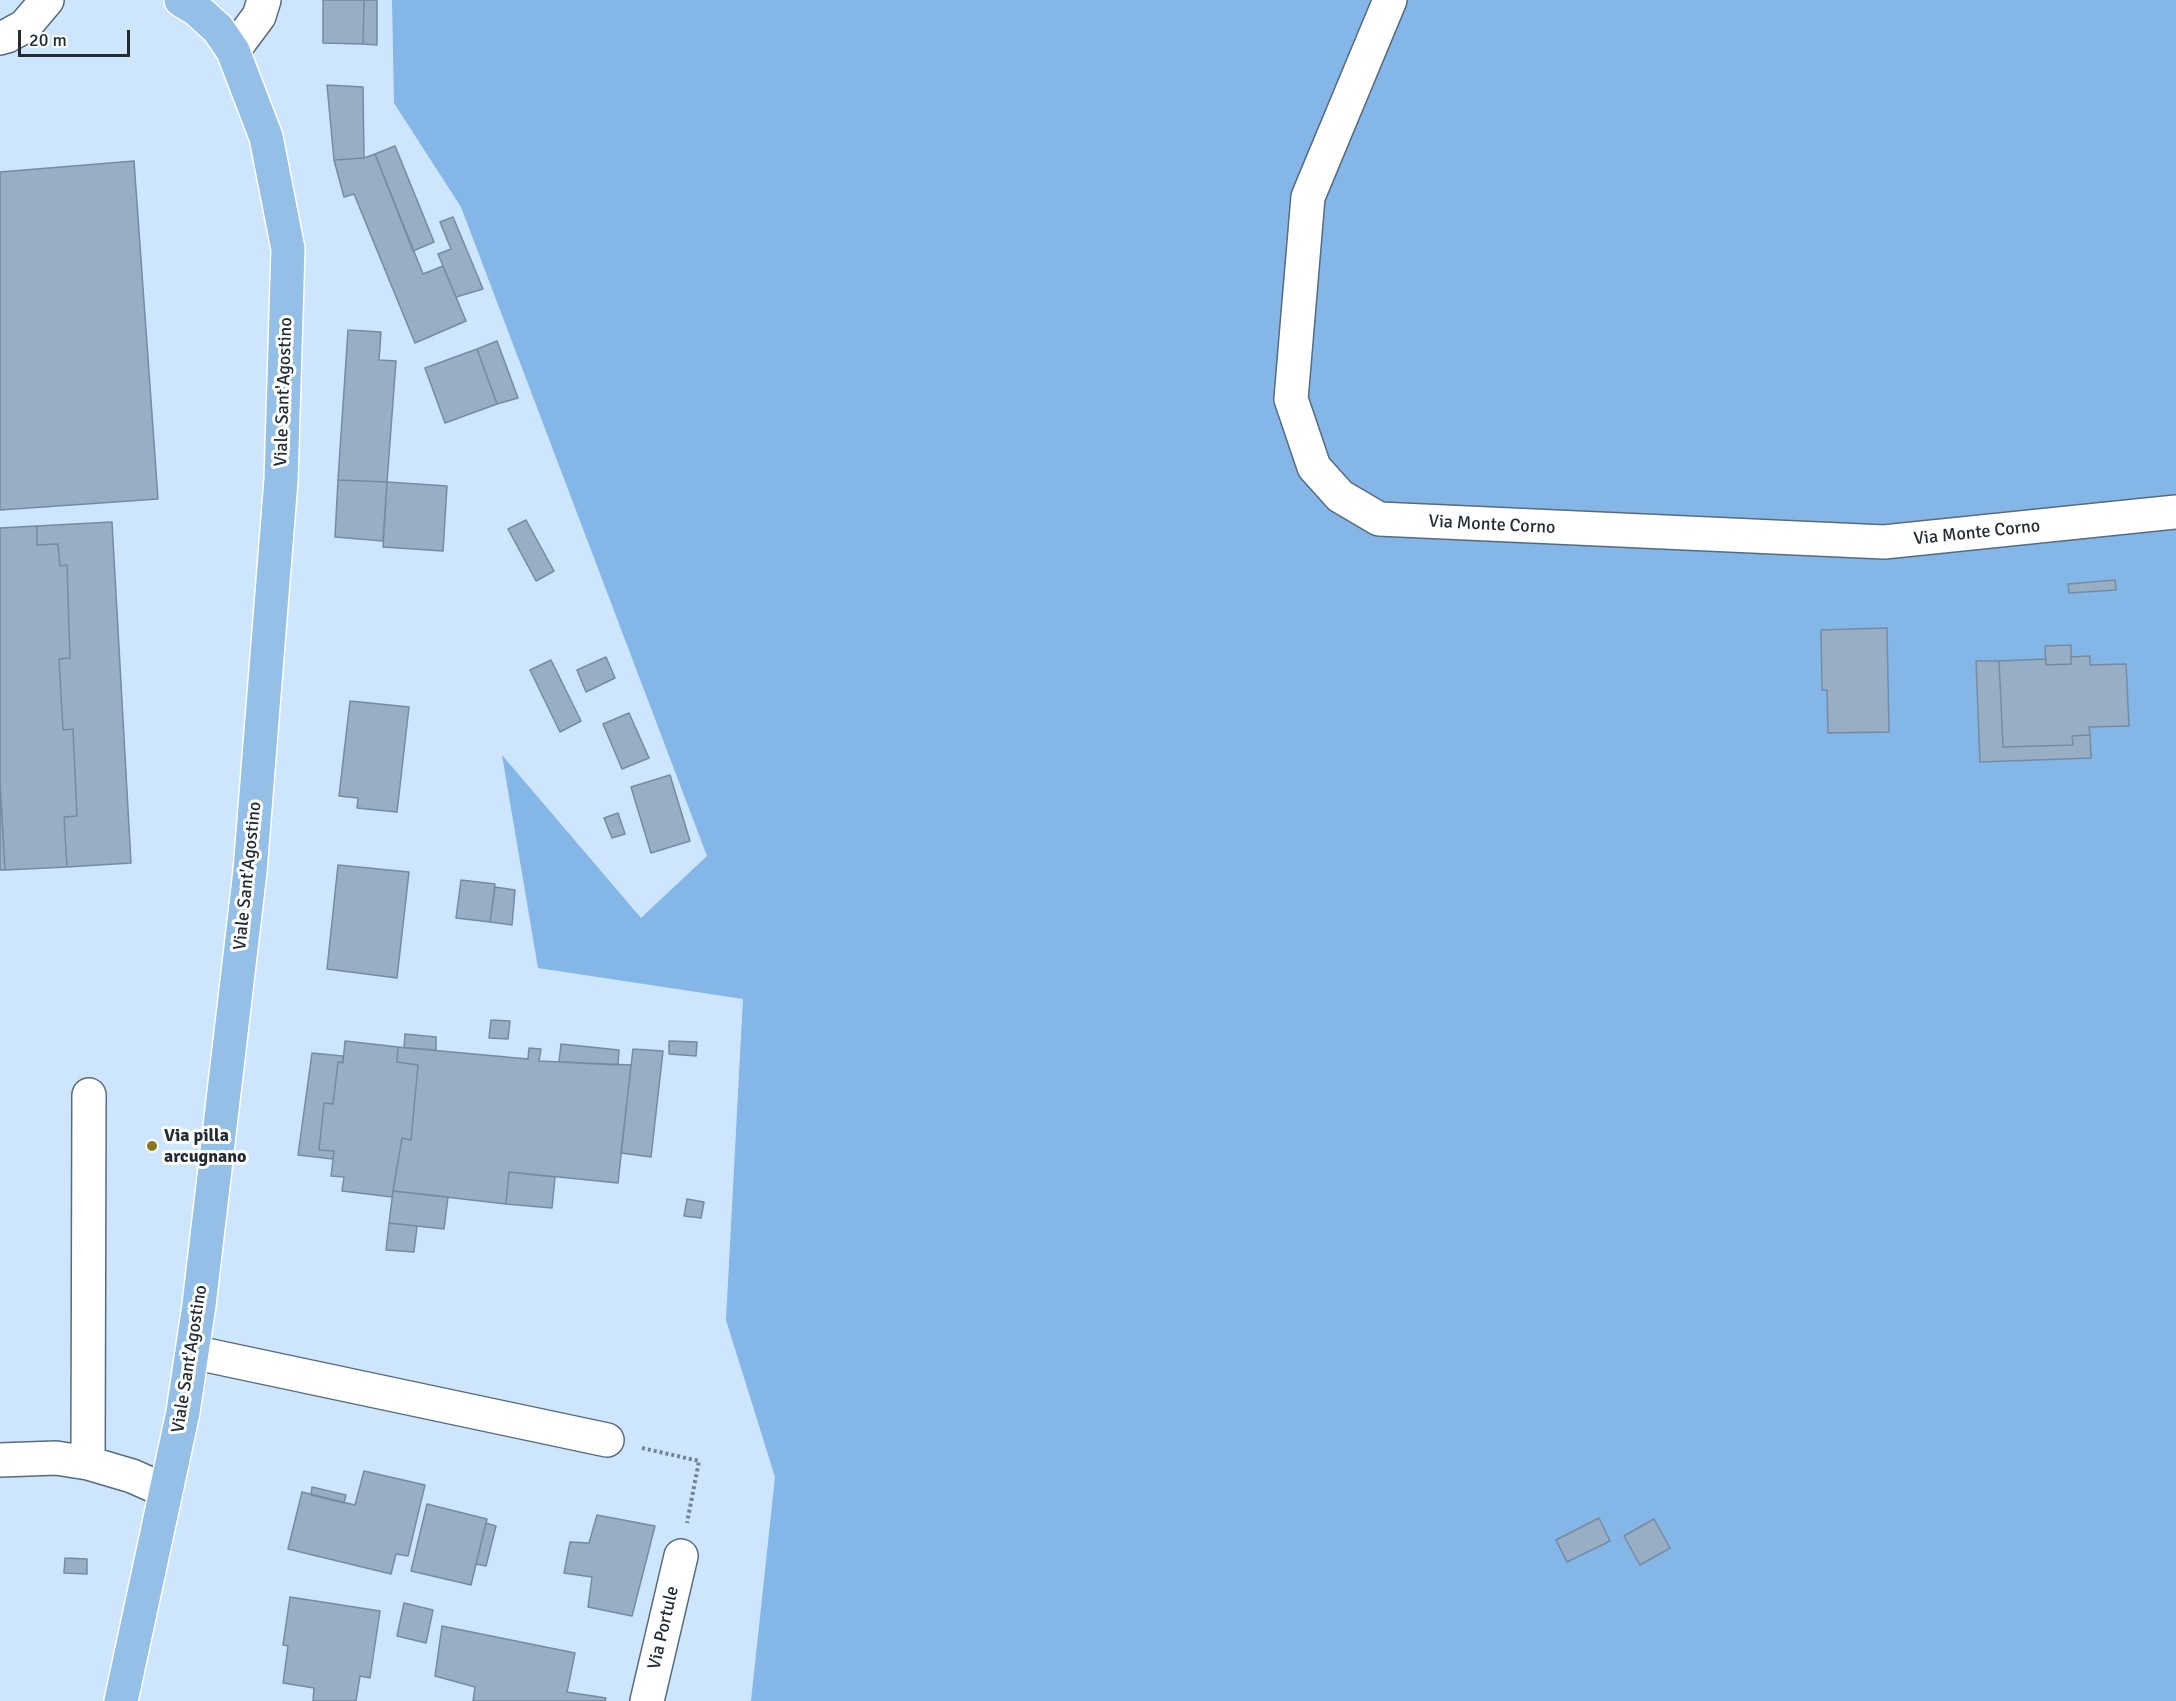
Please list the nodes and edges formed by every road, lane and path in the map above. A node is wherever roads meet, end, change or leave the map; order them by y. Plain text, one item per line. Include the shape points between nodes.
1 (14, 0) edge
2 (47, 0) edge
3 (264, 0) edge
4 (1390, 0) edge
5 (195, 3) edge
6 (4, 37) edge
7 (233, 51) junction
8 (2176, 512) edge
9 (89, 1095) dead end
10 (192, 1352) junction
11 (607, 1440) joint
12 (0, 1460) edge
13 (88, 1463) junction
14 (166, 1491) junction
15 (681, 1556) joint
16 (121, 1701) edge
17 (647, 1701) edge

1 - 6 street
2 - 6 street via 25,26
3 - 7 street via 259,16
4 - 8 street, Via Monte Corno via 1308,197 1291,399 1314,467 1340,496 1379,519 1884,542
5 - 7 main road, Viale Sant'Agostino
7 - 10 main road, Viale Sant'Agostino via 266,137 288,249 281,480 250,871
9 - 13 street
10 - 11 street
10 - 14 main road, Viale Sant'Agostino
11 - 15 path via 699,1461
12 - 13 street via 56,1458
13 - 14 street
14 - 16 main road, Viale Sant'Agostino
15 - 17 street, Via Portule

